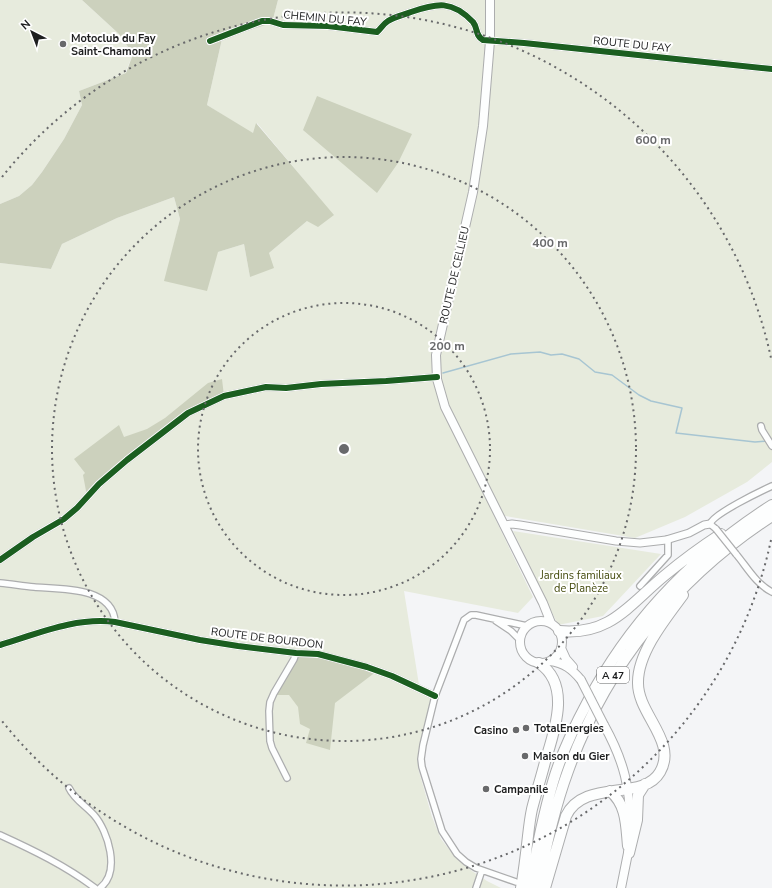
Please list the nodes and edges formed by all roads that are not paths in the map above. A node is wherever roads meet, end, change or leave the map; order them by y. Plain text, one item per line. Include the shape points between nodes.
1 (490, 0) edge
2 (210, 41) dead end
3 (490, 41) junction
4 (772, 69) edge
5 (437, 377) junction
6 (761, 426) dead end
7 (770, 443) edge
8 (772, 486) edge
9 (772, 505) edge
10 (772, 516) edge
11 (749, 520) junction
12 (504, 525) junction
13 (713, 526) junction
14 (668, 539) junction
15 (0, 560) edge
16 (711, 561) junction
17 (0, 583) edge
18 (640, 586) dead end
19 (772, 592) edge
20 (541, 599) junction
21 (491, 618) junction
22 (535, 621) junction
23 (115, 622) junction
24 (551, 623) junction
25 (527, 626) junction
26 (559, 631) junction
27 (520, 640) junction
28 (0, 645) edge
29 (561, 648) junction
30 (296, 653) junction
31 (550, 661) junction
32 (539, 663) junction
33 (581, 680) junction
34 (435, 698) junction
35 (287, 778) dead end
36 (645, 784) junction
37 (69, 788) dead end
38 (628, 788) junction
39 (610, 791) junction
40 (0, 835) edge
41 (629, 853) junction
42 (482, 870) junction
43 (519, 885) edge
44 (95, 888) edge
45 (100, 888) edge
46 (476, 888) edge
47 (530, 888) edge
48 (537, 888) edge
49 (545, 888) edge
50 (621, 888) edge

1 - 3 main road, ROUTE DE CELLIEU
2 - 3 street, CHEMIN DU FAY via 266,20 283,25 328,26 377,32 390,20 442,4 456,8 473,22 480,39
3 - 4 street, ROUTE DU FAY
3 - 5 main road, ROUTE DE CELLIEU via 483,126 473,192 436,355
5 - 12 main road, ROUTE DE CELLIEU via 446,408
5 - 15 street via 286,388 266,387 224,396 188,413 127,460 99,484 77,508
6 - 7 street
8 - 13 street via 725,511 712,520
9 - 11 highway, A 47
10 - 16 highway, A 47
11 - 26 highway via 736,524 687,557 626,612 586,630
11 - 47 highway, A 47 via 707,552 652,607 620,648 594,689 571,735 553,781
12 - 14 street via 520,525 640,544
12 - 20 main road, ROUTE DE CELLIEU
13 - 14 street via 704,525 690,533
13 - 19 street, bridge via 757,580
14 - 18 street via 668,555
16 - 36 highway via 656,633 639,671 639,695 666,755 660,774
16 - 48 highway, A 47 via 654,619 627,654 586,725 553,816
17 - 23 street via 87,592 107,604 112,610
20 - 22 main road via 540,613
20 - 24 main road, ROUTE DE CELLIEU
21 - 25 street
21 - 27 street via 505,626
21 - 34 street via 471,615 464,620
22 - 24 main road
22 - 25 main road
23 - 28 street, ROUTE DE BOURDON via 103,620 66,625
23 - 30 street, ROUTE DE BOURDON via 215,643
24 - 26 main road
25 - 27 main road via 520,635
26 - 29 main road via 562,637
27 - 32 main road via 521,650 525,656
29 - 31 main road
29 - 33 main road
30 - 34 street, ROUTE DE BOURDON via 318,654 367,667
30 - 35 street via 274,693 268,711 270,741
31 - 32 main road
31 - 33 main road via 572,669
32 - 43 highway via 546,668 555,682 557,720 532,811
33 - 38 main road, bridge via 615,744
34 - 42 street via 422,745 422,767 442,831 449,844 466,862
36 - 38 highway
36 - 41 highway via 638,795 637,820
37 - 45 street via 96,817 109,845 112,858 110,868
38 - 39 highway
38 - 41 main road
39 - 41 highway via 623,808
39 - 49 highway via 581,799 569,808
40 - 44 street via 40,853 80,876
41 - 50 main road
42 - 43 street
42 - 46 street

